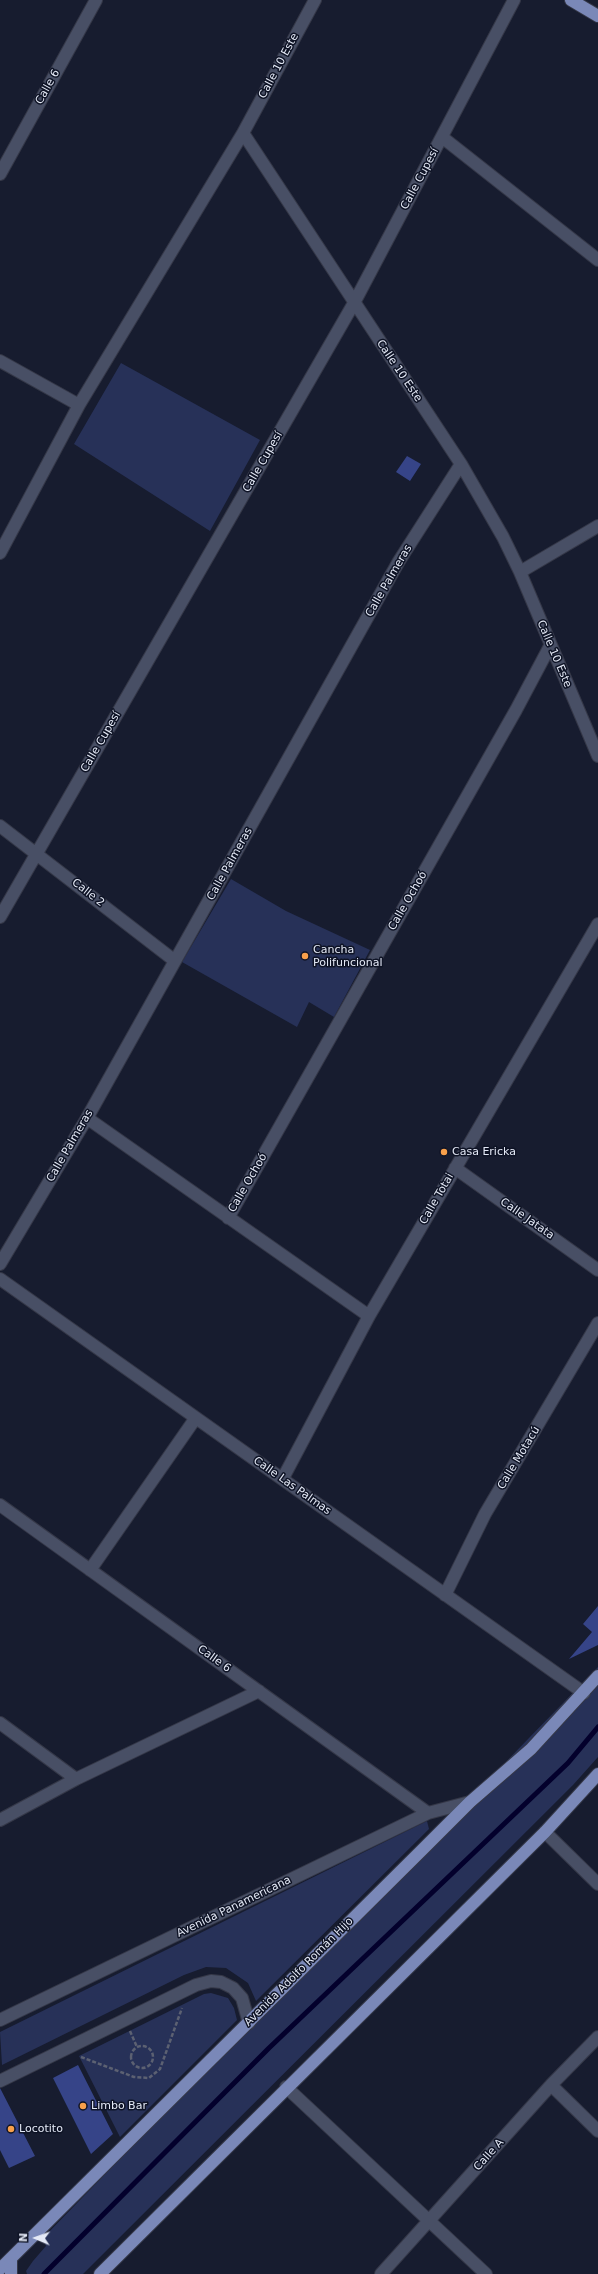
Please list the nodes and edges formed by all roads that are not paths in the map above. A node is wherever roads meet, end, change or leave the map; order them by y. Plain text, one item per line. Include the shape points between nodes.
1 (96, 0) edge
2 (315, 0) edge
3 (514, 0) edge
4 (571, 0) edge
5 (598, 16) edge
6 (244, 133) junction
7 (442, 137) junction
8 (0, 174) edge
9 (598, 260) edge
10 (354, 303) junction
11 (0, 361) edge
12 (79, 404) junction
13 (461, 464) junction
14 (598, 526) edge
15 (0, 553) edge
16 (520, 572) junction
17 (550, 646) junction
18 (598, 756) edge
19 (0, 826) edge
20 (36, 854) junction
21 (0, 917) edge
22 (598, 924) edge
23 (175, 961) junction
24 (87, 1118) junction
25 (456, 1168) junction
26 (228, 1218) junction
27 (0, 1264) edge
28 (598, 1270) edge
29 (0, 1279) edge
30 (369, 1316) junction
31 (598, 1323) edge
32 (195, 1418) junction
33 (283, 1478) junction
34 (0, 1505) edge
35 (90, 1570) junction
36 (445, 1595) junction
37 (598, 1676) edge
38 (259, 1691) junction
39 (584, 1693) junction
40 (0, 1723) edge
41 (598, 1774) edge
42 (76, 1779) junction
43 (470, 1802) junction
44 (428, 1812) junction
45 (0, 1820) edge
46 (545, 1832) junction
47 (598, 1884) edge
48 (0, 2020) edge
49 (249, 2023) junction
50 (598, 2037) edge
51 (0, 2081) edge
52 (551, 2085) junction
53 (286, 2087) junction
54 (598, 2131) edge
55 (428, 2222) junction
56 (8, 2266) edge
57 (100, 2274) edge
58 (381, 2274) edge
59 (486, 2274) edge

1 - 8 street, Calle 6
2 - 6 street, Calle 10 Este
3 - 7 street, Calle Cupesí
4 - 5 main road
6 - 10 street, Calle 10 Este
6 - 12 street
7 - 9 street
7 - 10 street, Calle Cupesí
10 - 13 street, Calle 10 Este
10 - 20 street, Calle Cupesí
11 - 12 street
12 - 15 street
13 - 16 street, Calle 10 Este
13 - 23 street, Calle Palmeras via 399,561
14 - 16 street
16 - 17 street, Calle 10 Este
17 - 18 street, Calle 10 Este
17 - 26 street, Calle Ochoó
19 - 20 street, Calle 2
20 - 21 street, Calle Cupesí
20 - 23 street, Calle 2
22 - 25 street, Calle Totai
23 - 24 street, Calle Palmeras
24 - 26 street
24 - 27 street, Calle Palmeras
25 - 28 street, Calle Jatata
25 - 30 street, Calle Totai
26 - 30 street
29 - 32 street, Calle Las Palmas
30 - 33 street, Calle Totai
31 - 36 street, Calle Motacú via 485,1514
32 - 33 street, Calle Las Palmas
32 - 35 street
33 - 36 street, Calle Las Palmas
34 - 35 street, Calle 6
35 - 38 street, Calle 6
36 - 39 street, Calle Las Palmas
37 - 39 main road, Avenida Adolfo Román Hijo
38 - 42 street
38 - 44 street, Calle 6
39 - 43 main road, Avenida Adolfo Román Hijo via 531,1750
40 - 42 street
41 - 46 main road
42 - 45 street
43 - 44 street, Avenida Panamericana
43 - 49 main road, Avenida Adolfo Román Hijo
44 - 48 street, Avenida Panamericana
46 - 47 street
46 - 53 main road
49 - 51 street via 242,1998 233,1988 221,1982 210,1981
49 - 56 main road, Avenida Adolfo Román Hijo
50 - 52 street, Calle A
52 - 54 street
52 - 55 street, Calle A
53 - 55 street
53 - 57 main road
55 - 58 street, Calle A
55 - 59 street

